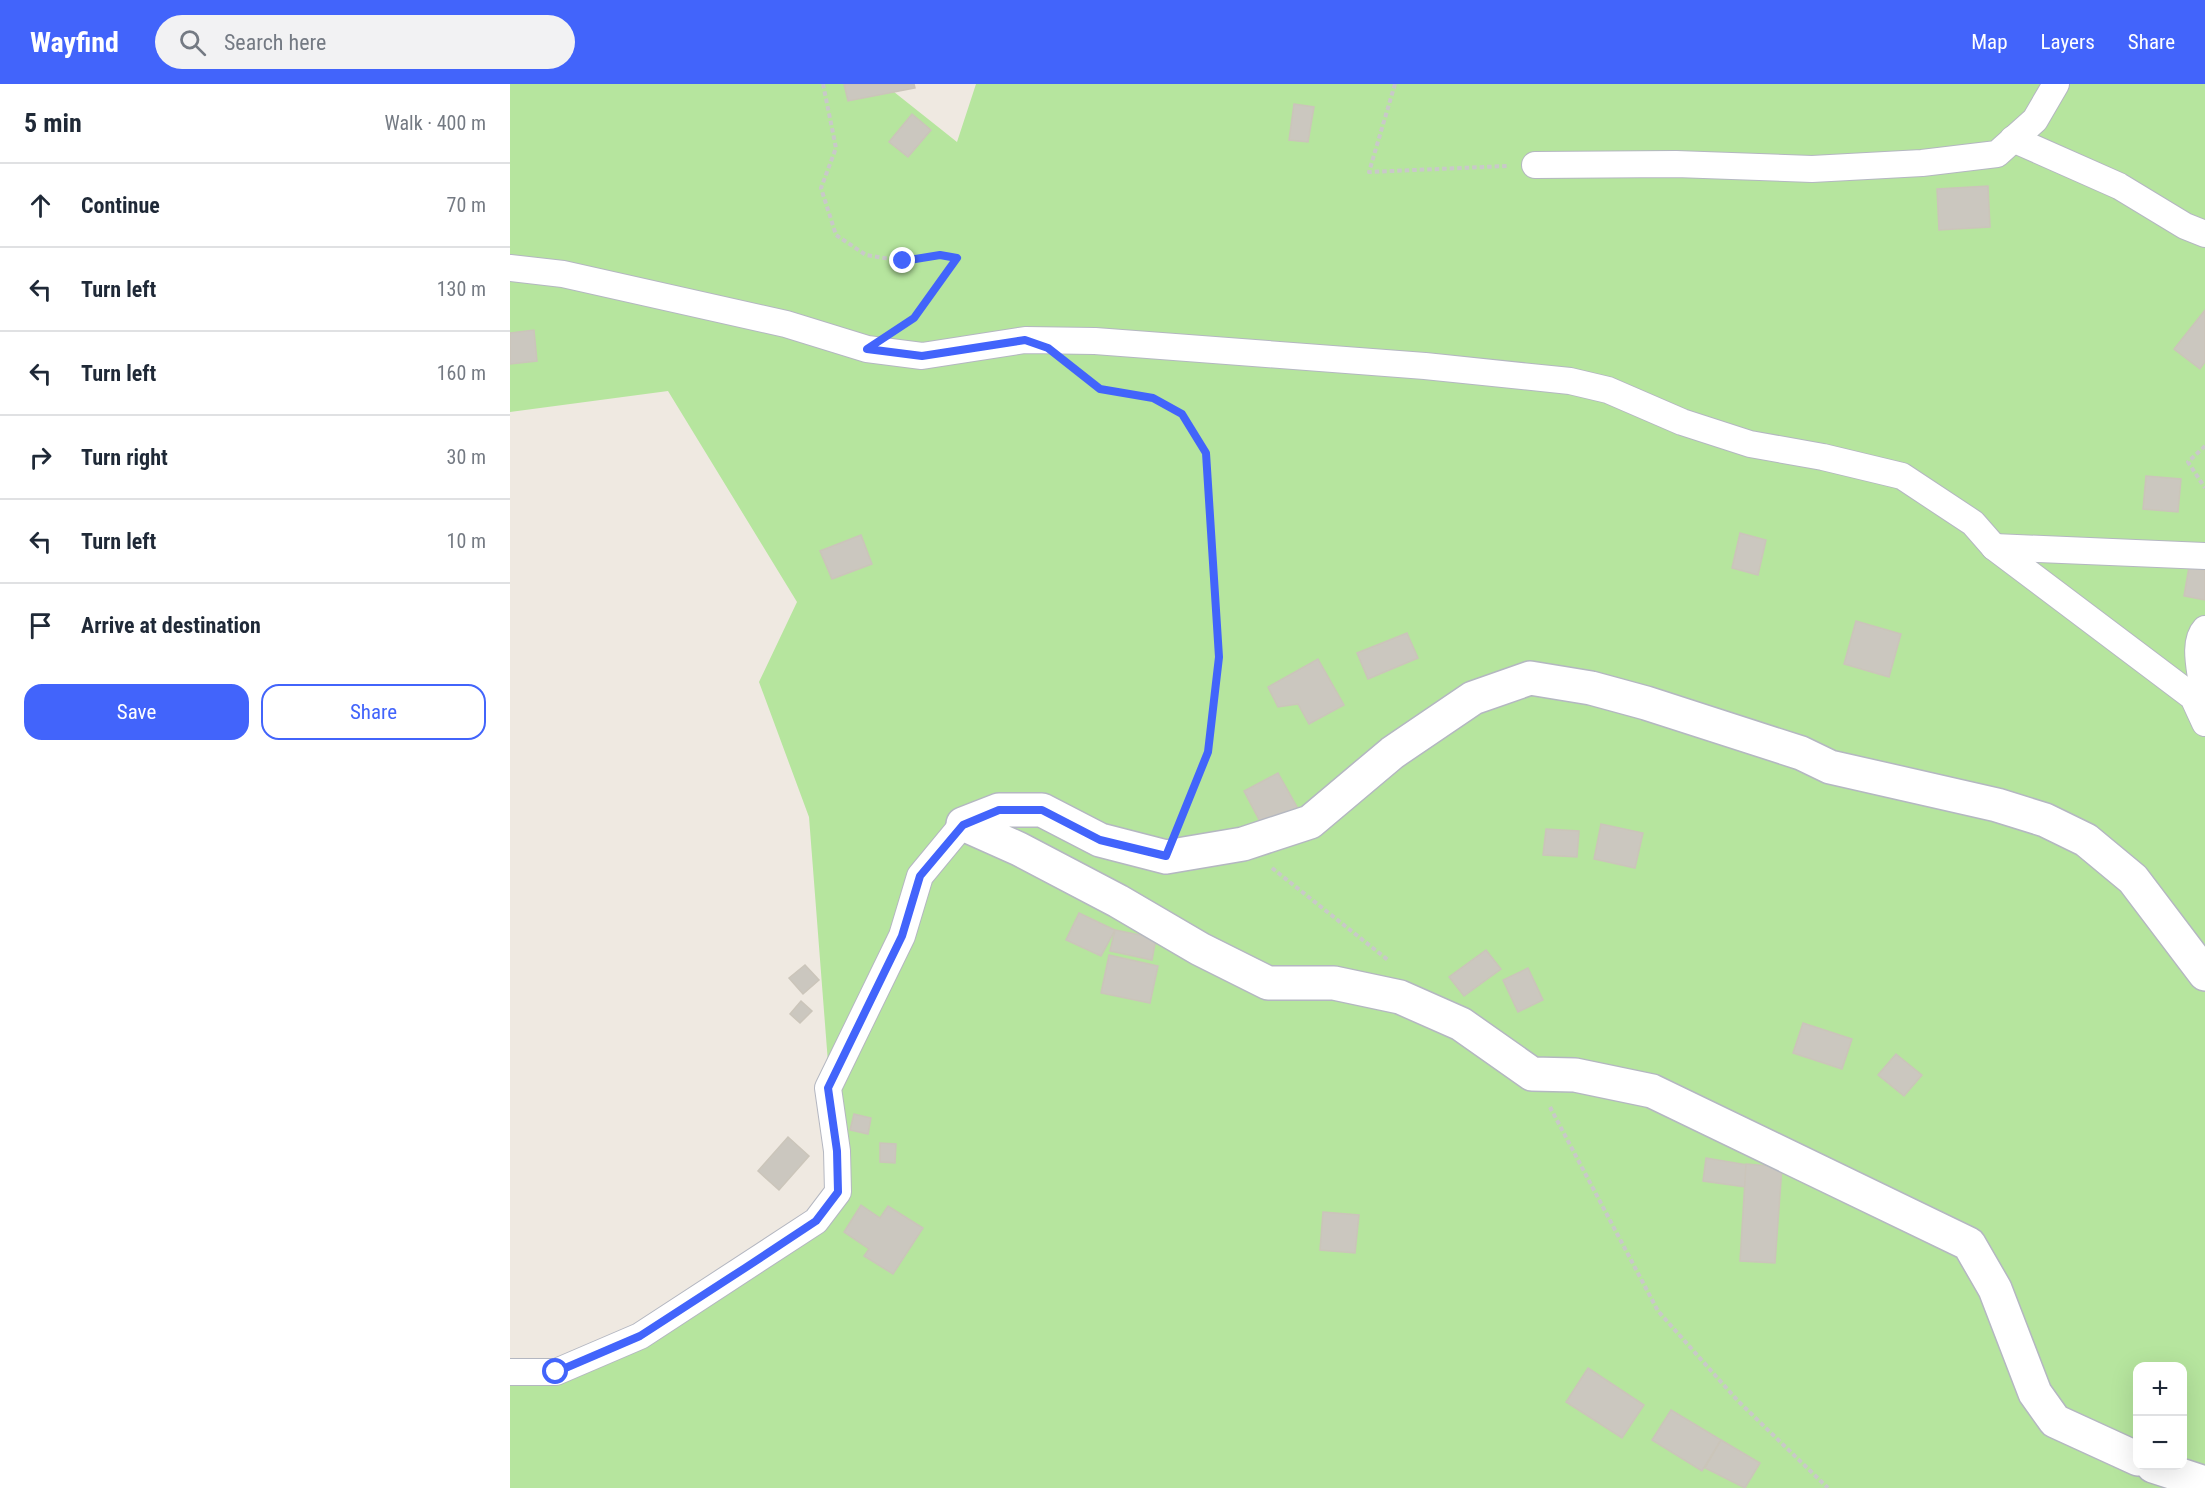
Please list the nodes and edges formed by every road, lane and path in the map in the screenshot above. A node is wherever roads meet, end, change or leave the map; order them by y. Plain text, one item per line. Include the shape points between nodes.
1 (823, 84) edge
2 (1395, 84) edge
3 (2056, 84) edge
4 (2013, 139) junction
5 (1534, 165) joint
6 (2205, 234) edge
7 (510, 268) edge
8 (867, 349) junction
9 (1074, 369) dead end
10 (2205, 446) edge
11 (2205, 488) edge
12 (1994, 548) junction
13 (2205, 556) edge
14 (2205, 629) edge
15 (2193, 697) junction
16 (2205, 723) edge
17 (963, 825) junction
18 (1243, 844) junction
19 (1166, 856) junction
20 (1390, 962) dead end
21 (2205, 974) edge
22 (1532, 1074) junction
23 (510, 1372) edge
24 (2133, 1457) edge
25 (2165, 1470) edge
26 (2205, 1483) edge
27 (1828, 1488) edge

1 - 8 path via 836,148 821,188 836,235 866,255 903,261 940,255 957,258 914,318
2 - 5 path via 1369,172
3 - 4 street via 2035,120
4 - 5 street via 1997,154 1812,169 1676,164
4 - 6 street via 2119,186
7 - 8 street via 563,274 754,317
8 - 12 street via 922,356 1025,340 1095,340 1570,381 1608,390 1682,422 1750,444 1902,476 1973,523
9 - 19 path via 1100,389 1153,398 1182,414 1206,453 1219,657 1208,752
10 - 11 path via 2188,462
12 - 13 street
12 - 15 street
14 - 15 street via 2200,634 2198,658 2202,685
15 - 16 street
17 - 19 street via 999,810 1042,810 1100,840
17 - 22 street via 1019,849 1268,983 1334,983 1400,997 1461,1024
17 - 23 street via 920,876 902,936 828,1088 838,1192 816,1221 640,1336 556,1372
18 - 19 street
18 - 20 path
18 - 21 street via 1310,822 1392,753 1473,698 1530,678 1591,688 1646,703 1801,753 1830,767 2045,820 2086,840 2133,879
22 - 24 street via 1575,1075 1652,1090 1969,1244 1995,1288 2036,1393 2055,1421
22 - 27 path via 1658,1311 1738,1401
25 - 26 street

